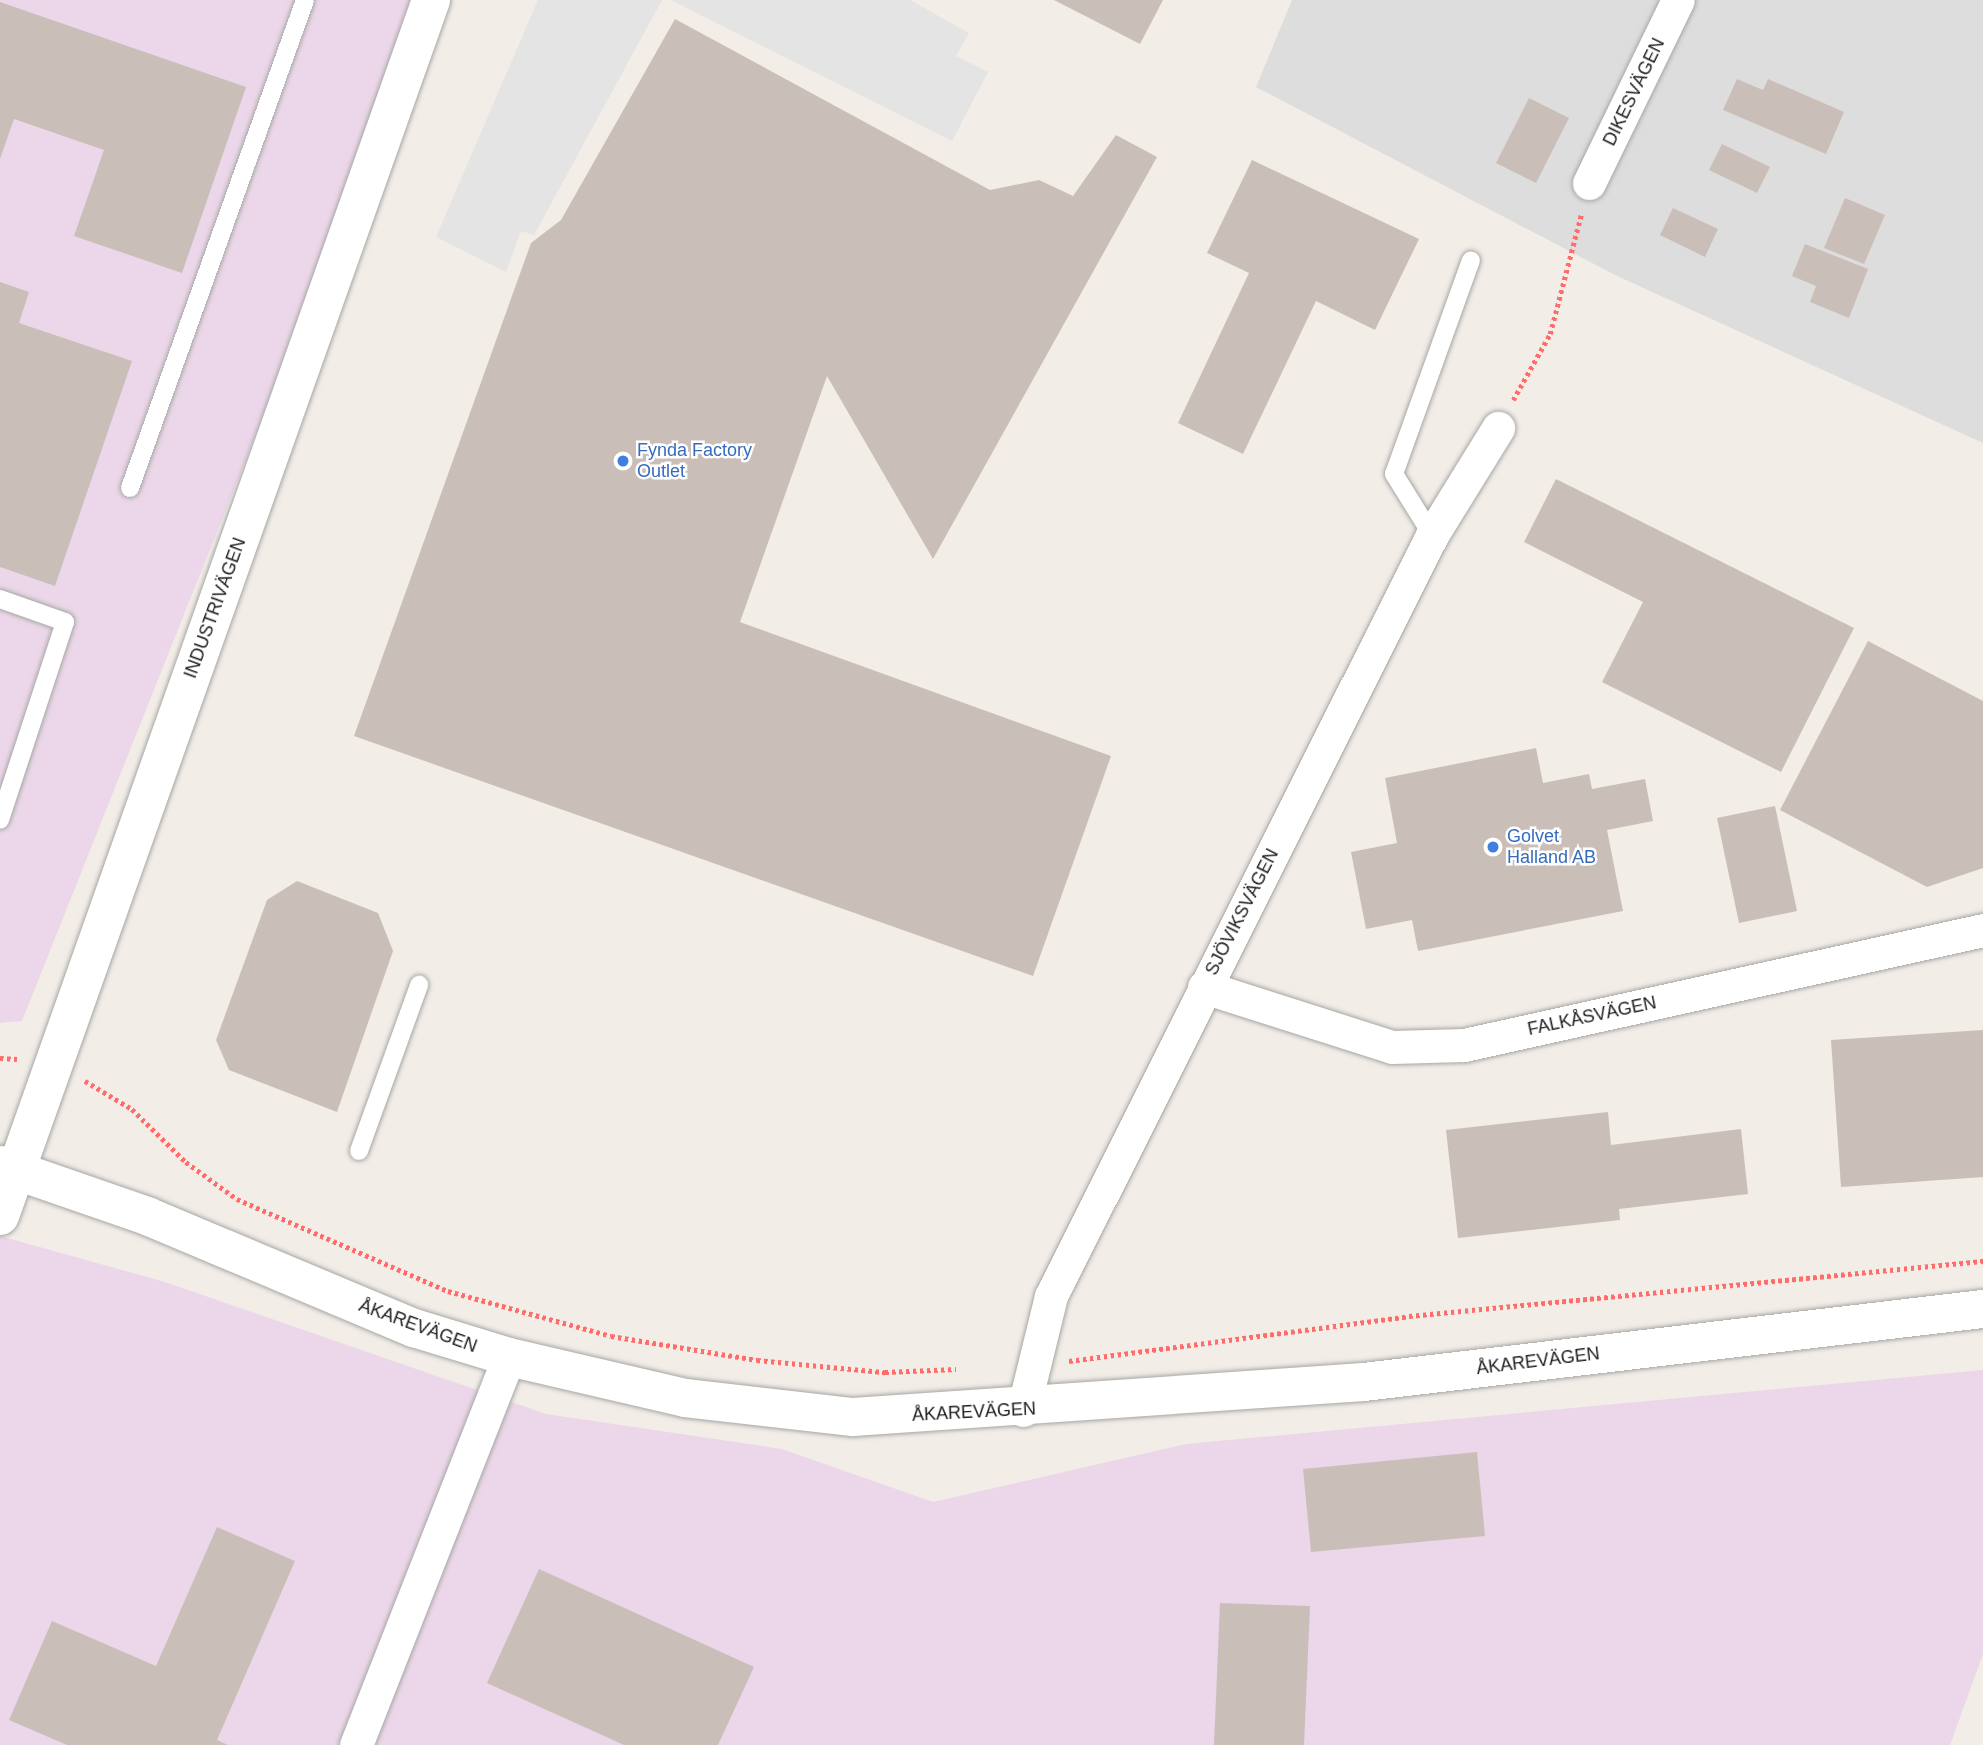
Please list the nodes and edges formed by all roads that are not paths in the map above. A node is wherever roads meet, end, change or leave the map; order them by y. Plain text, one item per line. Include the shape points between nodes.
1 (305, 0) edge
2 (431, 0) edge
3 (1678, 0) edge
4 (1589, 183) road end
5 (1471, 260) dead end
6 (1498, 428) road end
7 (130, 488) dead end
8 (1432, 535) junction
9 (0, 599) edge
10 (0, 820) edge
11 (1983, 930) edge
12 (419, 985) dead end
13 (1205, 987) junction
14 (359, 1151) dead end
15 (10, 1168) edge
16 (0, 1216) edge
17 (1983, 1309) edge
18 (509, 1357) junction
19 (1023, 1410) junction
20 (356, 1745) edge

1 - 7 lane
2 - 15 street, INDUSTRIVÄGEN via 103,916 55,1069
3 - 4 street, DIKESVÄGEN
5 - 8 lane via 1394,474
6 - 8 street, SJÖVIKSVÄGEN
8 - 13 street, SJÖVIKSVÄGEN
9 - 10 lane via 65,622
11 - 13 street, FALKÅSVÄGEN via 1464,1045 1392,1047
12 - 14 lane
13 - 19 street, SJÖVIKSVÄGEN via 1051,1296 1030,1366
15 - 16 street, INDUSTRIVÄGEN
15 - 18 street, ÅKAREVÄGEN via 415,1328
17 - 19 street, ÅKAREVÄGEN via 1364,1382
18 - 19 street, ÅKAREVÄGEN via 685,1398 853,1418
18 - 20 street

